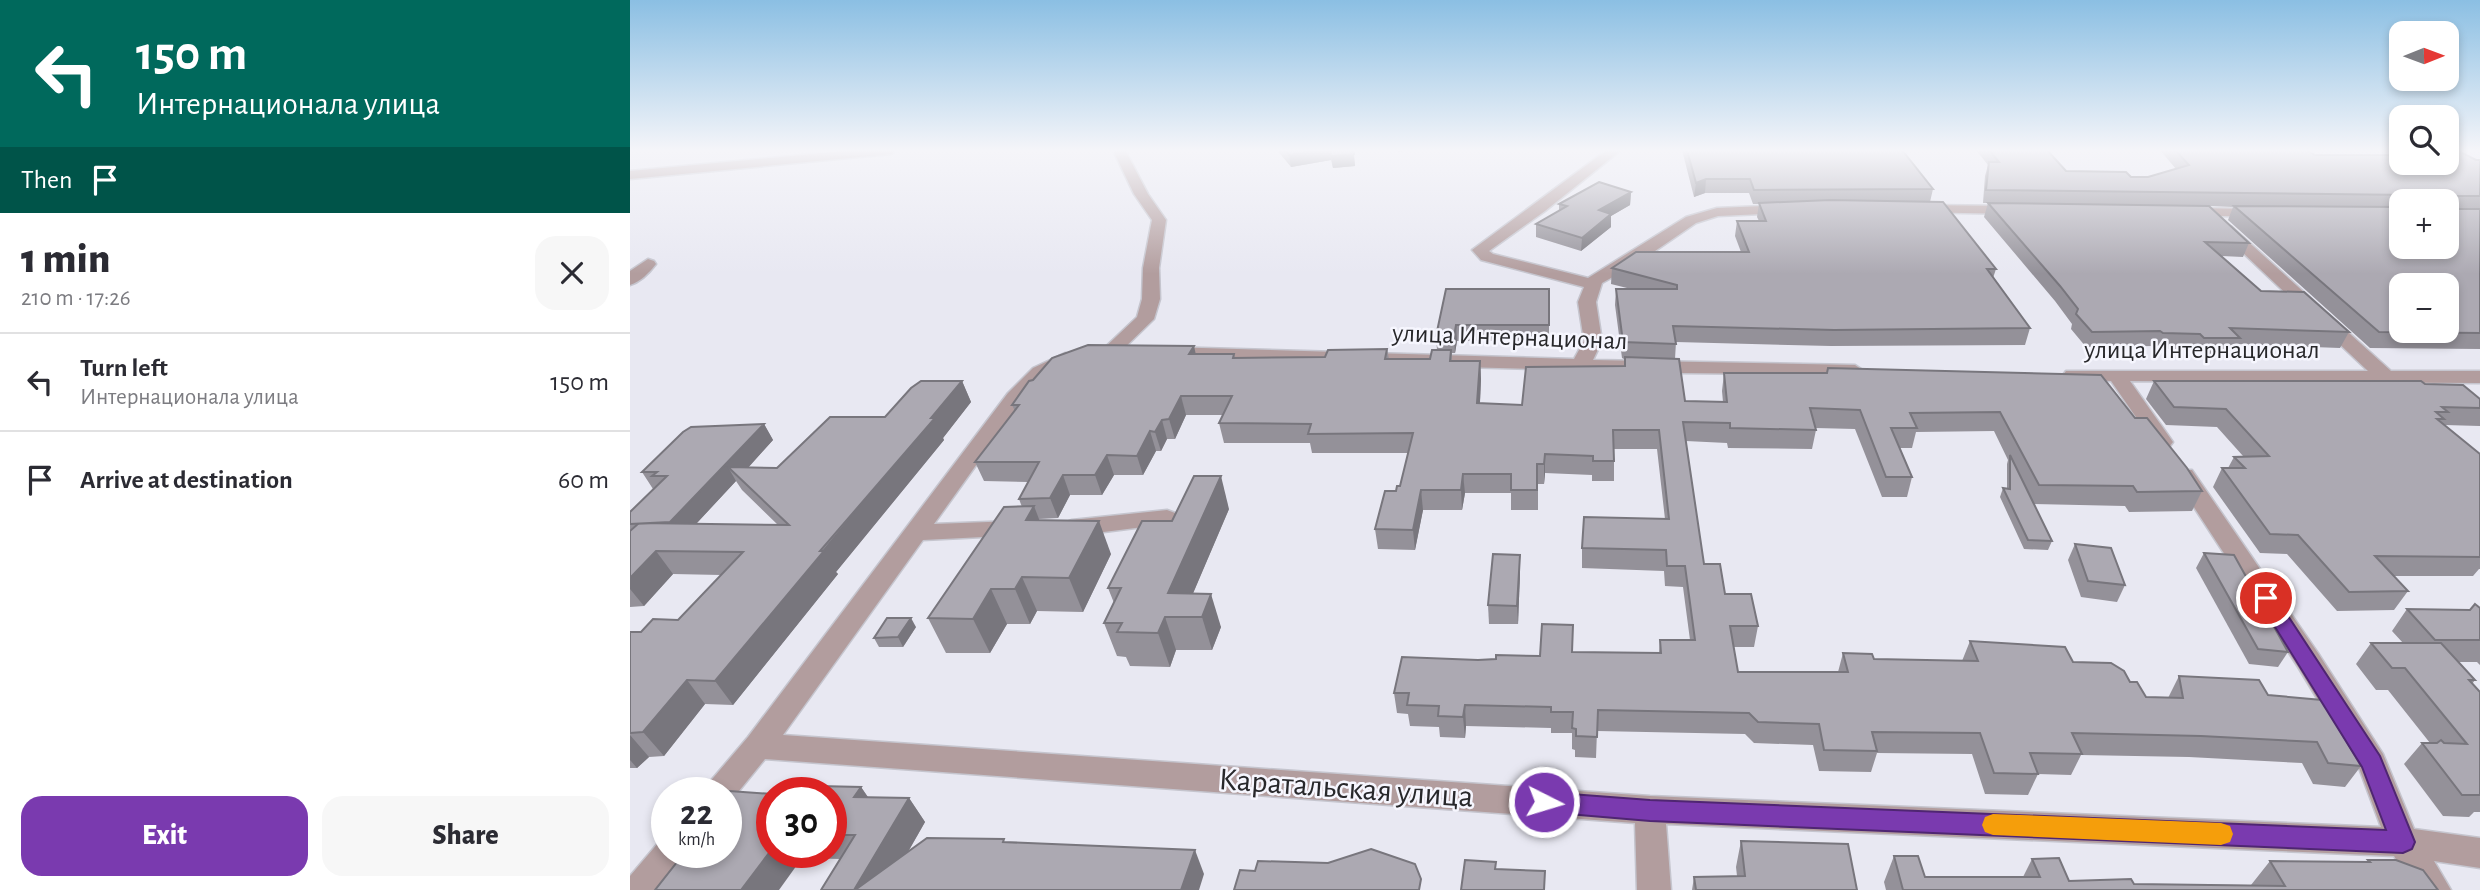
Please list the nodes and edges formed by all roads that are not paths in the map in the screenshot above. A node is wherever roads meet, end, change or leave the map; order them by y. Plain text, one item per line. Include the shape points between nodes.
1 (1141, 192) edge
2 (1561, 192) edge
3 (1802, 208) edge
4 (1908, 209) edge
5 (2025, 210) edge
6 (2179, 212) edge
7 (2207, 212) junction
8 (2276, 213) edge
9 (648, 264) dead end
10 (630, 281) edge
11 (1594, 284) junction
12 (1095, 354) junction
13 (1581, 364) junction
14 (1870, 372) edge
15 (2048, 374) edge
16 (2116, 375) junction
17 (2385, 375) junction
18 (2437, 376) junction
19 (2480, 377) edge
20 (2463, 398) edge
21 (1167, 518) edge
22 (916, 532) junction
23 (758, 746) junction
24 (732, 777) edge
25 (1650, 810) junction
26 (2403, 842) junction
27 (2480, 853) edge
28 (657, 868) edge
29 (639, 890) edge
30 (1654, 890) edge
31 (2434, 890) edge

1 - 12 street via 1159,220 1151,299 1145,319
2 - 11 street via 1480,250 1487,257
3 - 11 street via 1717,212 1691,220
4 - 5 street
6 - 7 street
7 - 8 street
7 - 17 street
9 - 10 street
11 - 13 street via 1587,302 1593,341
12 - 13 street, улица Интернационал
12 - 22 street, улица Интернационал via 1065,359 1040,372 1015,397
13 - 14 street, улица Интернационал
15 - 16 street, улица Интернационал
16 - 17 street, улица Интернационал
16 - 26 street via 2372,763
17 - 18 street, улица Интернационал
18 - 19 street, улица Интернационал
18 - 20 street
21 - 22 street via 1087,528
22 - 23 street, улица Интернационал
23 - 24 street, улица Интернационал
23 - 25 street, Каратальская улица
25 - 26 street, Каратальская улица
25 - 30 street
26 - 27 street, Каратальская улица
26 - 31 street
28 - 29 street

